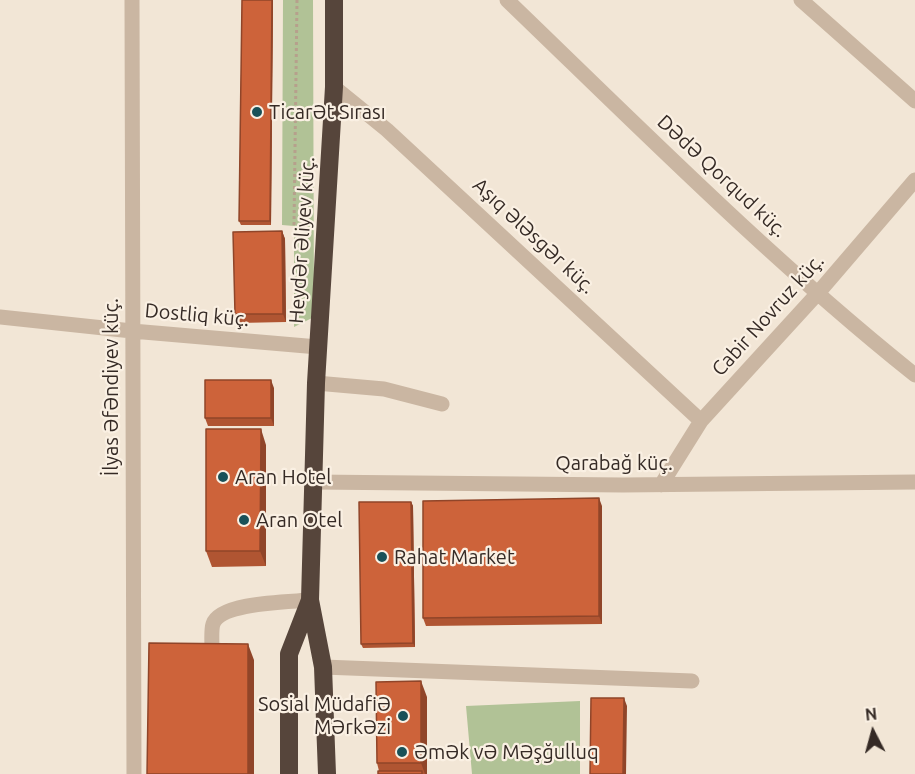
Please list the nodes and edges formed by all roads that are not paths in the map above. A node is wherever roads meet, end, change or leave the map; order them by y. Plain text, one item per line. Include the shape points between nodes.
1 (132, 0) edge
2 (334, 0) edge
3 (507, 0) edge
4 (801, 0) edge
5 (334, 87) junction
6 (915, 101) edge
7 (915, 180) edge
8 (818, 293) junction
9 (0, 317) edge
10 (132, 331) junction
11 (318, 346) junction
12 (915, 375) edge
13 (316, 383) junction
14 (442, 404) dead end
15 (701, 420) junction
16 (313, 482) junction
17 (915, 482) edge
18 (661, 484) junction
19 (310, 600) junction
20 (212, 648) edge
21 (323, 667) junction
22 (692, 681) dead end
23 (134, 774) edge
24 (289, 774) edge
25 (327, 774) edge

1 - 10 street, İlyas Əfəndiyev küç.
2 - 5 highway, Heydər Əliyev küç.
3 - 8 street, Dədə Qorqud küç.
4 - 6 street
5 - 11 highway, Heydər Əliyev küç.
5 - 15 street, Aşıq Ələsgər küç. via 387,130
7 - 8 street, Cabir Novruz küç.
8 - 12 street, Dədə Qorqud küç.
8 - 15 street, Cabir Novruz küç.
9 - 10 street, Dostliq küç.
10 - 11 street, Dostliq küç.
10 - 23 street, İlyas Əfəndiyev küç.
11 - 13 highway, Heydər Əliyev küç.
13 - 14 street via 384,389
13 - 16 highway, Heydər Əliyev küç.
15 - 18 street, Cabir Novruz küç.
16 - 18 street, Qarabağ küç.
16 - 19 highway, Heydər Əliyev küç.
17 - 18 street, Qarabağ küç.
19 - 20 street via 232,608 219,614 213,624
19 - 21 highway
19 - 24 highway via 289,654
21 - 22 street
21 - 25 highway

